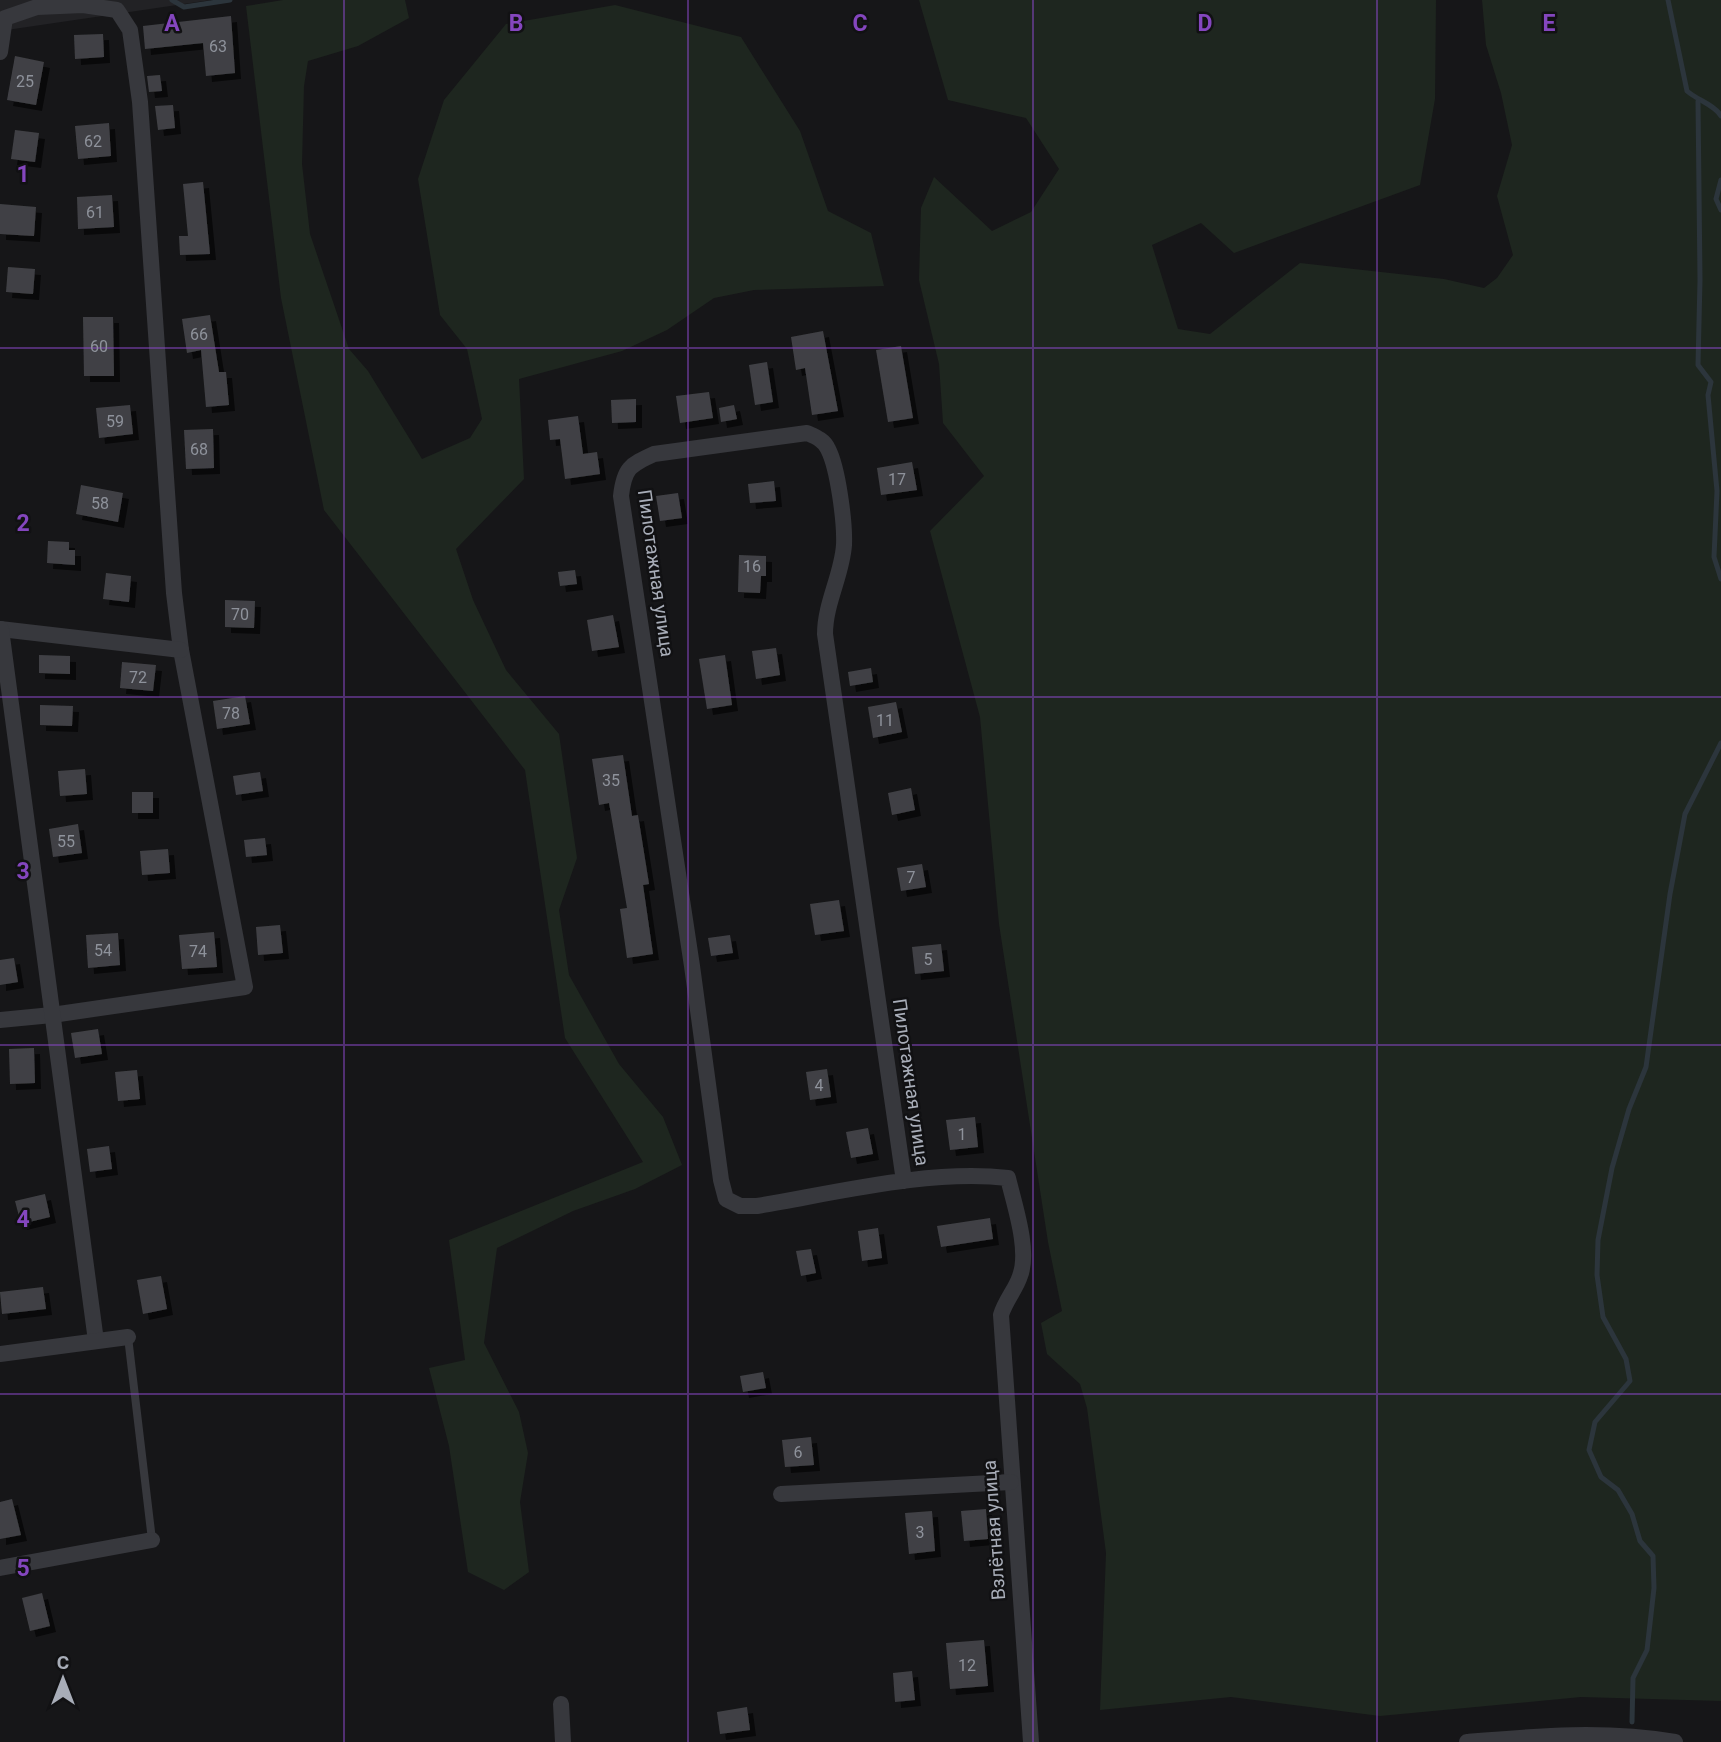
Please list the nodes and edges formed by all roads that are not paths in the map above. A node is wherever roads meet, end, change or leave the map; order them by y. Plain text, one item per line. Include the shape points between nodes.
1 (0, 52) edge
2 (1, 629) edge
3 (181, 650) junction
4 (52, 1015) junction
5 (0, 1020) edge
6 (904, 1181) junction
7 (1001, 1315) joint
8 (128, 1337) joint
9 (96, 1341) junction
10 (0, 1354) edge
11 (1012, 1482) junction
12 (781, 1494) dead end
13 (152, 1540) joint
14 (0, 1568) edge
15 (561, 1704) dead end
16 (563, 1742) edge
17 (1031, 1742) edge
18 (1466, 1742) edge
19 (1675, 1742) edge

1 - 3 street via 5,18 37,7 83,5 117,10 130,30 141,102
2 - 3 street
2 - 4 street
3 - 4 street via 245,987
4 - 5 street
4 - 9 street
6 - 6 street, Пилотажная улица via 757,1206 740,1206 726,1199 621,496 623,478 632,464 654,454 807,433 828,449 844,546 825,634
6 - 7 street, Пилотажная улица via 983,1175 1007,1178 1023,1265
7 - 11 street, Взлётная улица
8 - 9 street
8 - 13 lane
9 - 10 street
11 - 12 street
11 - 17 street, Взлётная улица
13 - 14 street
15 - 16 street
18 - 19 street via 1556,1734

